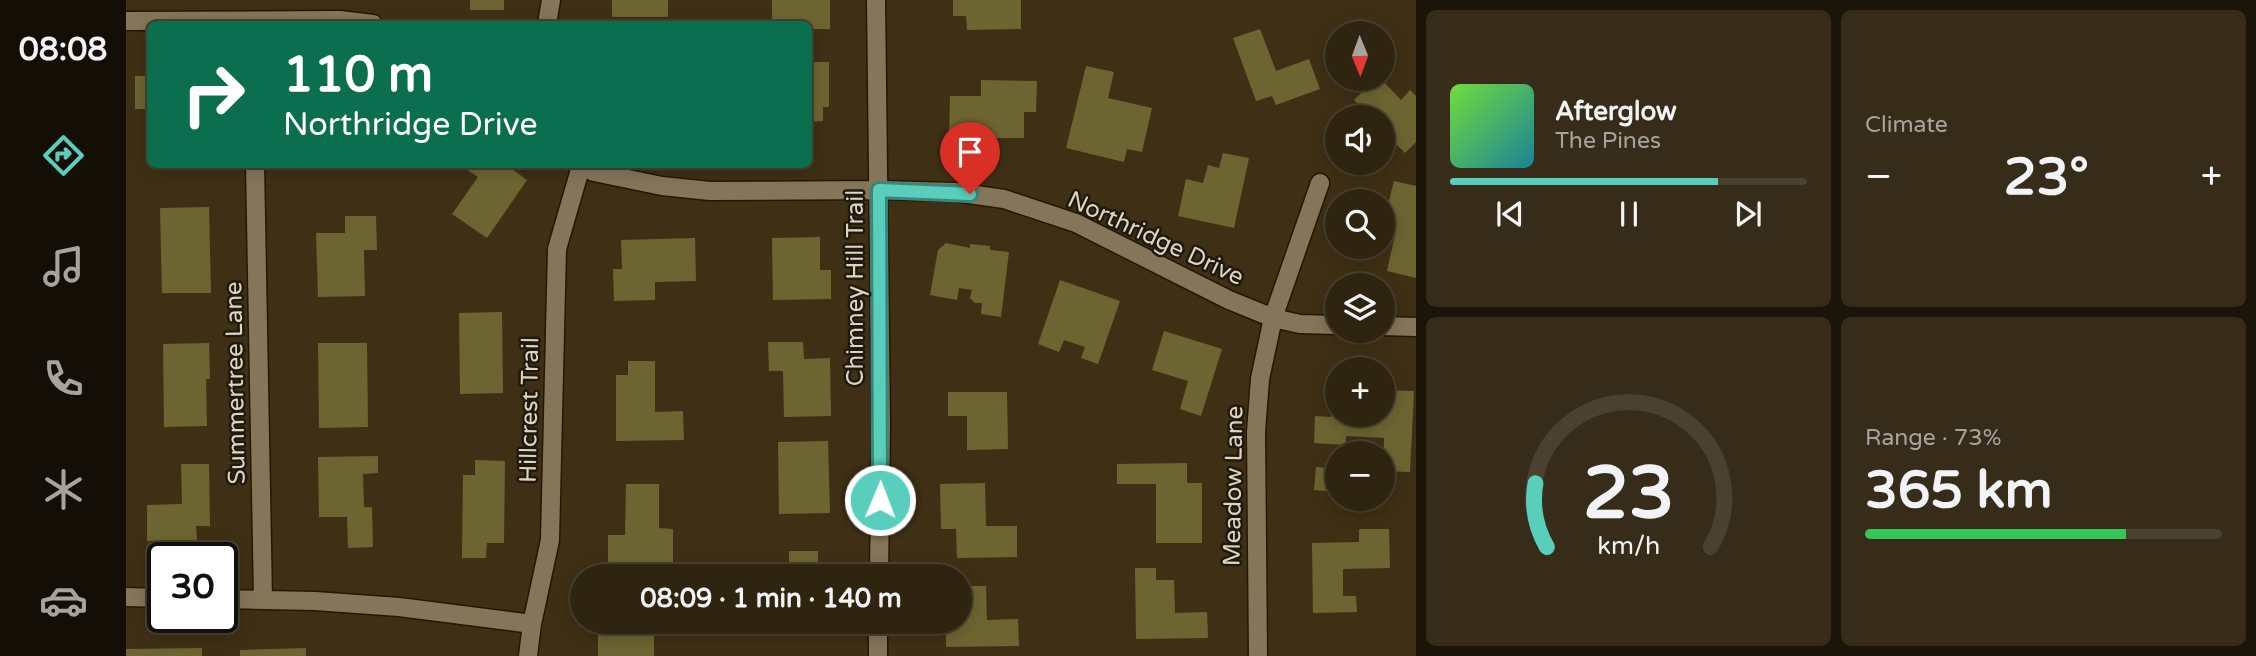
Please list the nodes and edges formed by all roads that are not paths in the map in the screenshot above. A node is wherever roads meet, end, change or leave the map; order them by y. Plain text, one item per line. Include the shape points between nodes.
1 (551, 0) edge
2 (876, 0) edge
3 (126, 21) edge
4 (147, 21) edge
5 (312, 21) edge
6 (348, 21) edge
7 (548, 21) edge
8 (255, 168) edge
9 (579, 168) edge
10 (586, 168) edge
11 (1320, 183) dead end
12 (879, 190) junction
13 (1273, 318) junction
14 (1325, 325) edge
15 (1395, 326) edge
16 (1416, 327) edge
17 (879, 564) edge
18 (126, 597) edge
19 (147, 598) edge
20 (238, 599) edge
21 (263, 600) junction
22 (532, 624) junction
23 (878, 634) edge
24 (528, 656) edge
25 (878, 656) edge
26 (1258, 656) edge

1 - 7 street
2 - 12 street, Chimney Hill Trail
3 - 4 street
5 - 6 street
8 - 21 street, Summertree Lane
9 - 22 street, Hillcrest Trail via 557,249 550,540
10 - 12 street, Northridge Drive via 662,186 710,191
11 - 13 street, Meadow Lane
12 - 13 street, Northridge Drive via 955,192 1014,203 1076,223
12 - 17 street, Chimney Hill Trail
13 - 14 street, Northridge Drive
13 - 26 street, Meadow Lane via 1260,379 1256,432
15 - 16 street
18 - 19 street
20 - 21 street
21 - 22 street via 399,607
22 - 24 street, Hillcrest Trail
23 - 25 street

